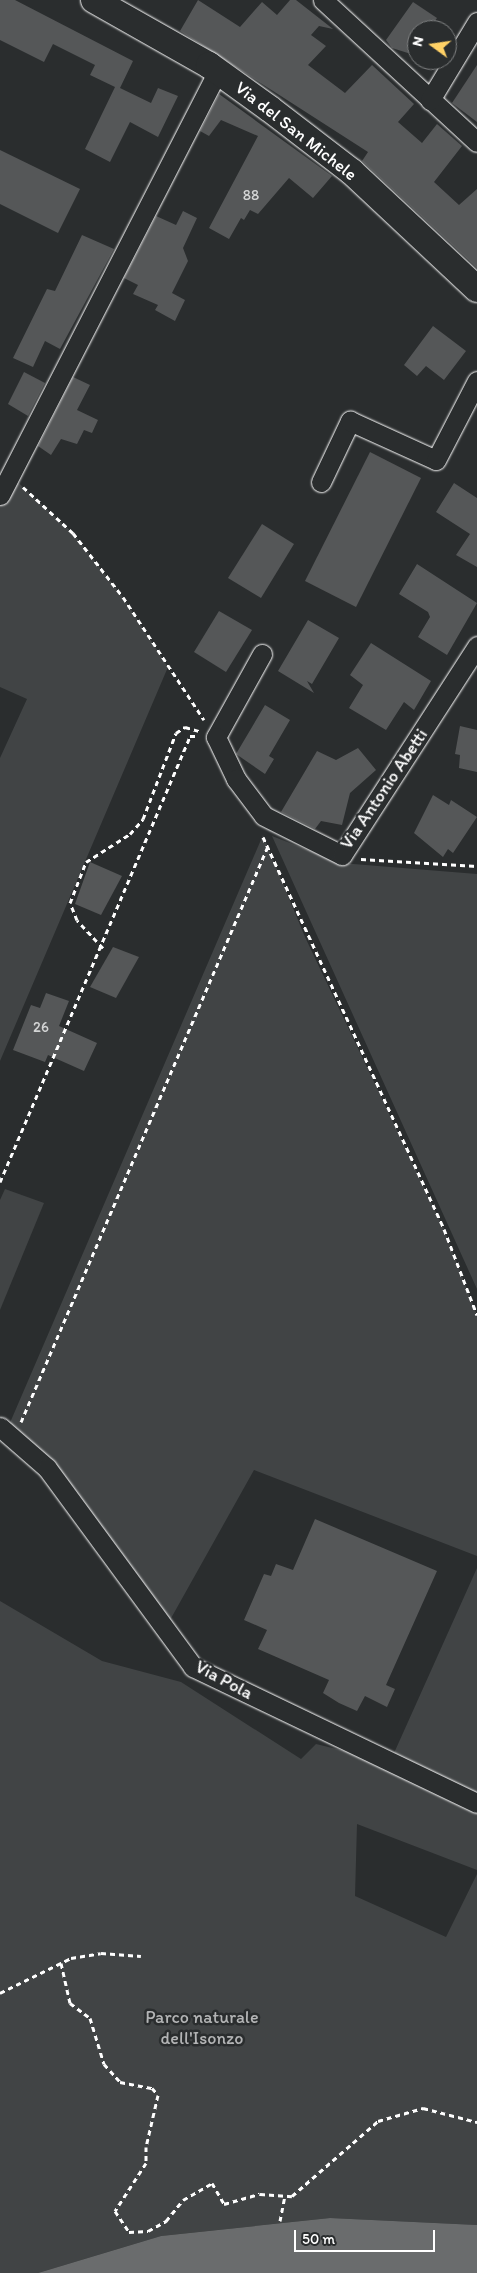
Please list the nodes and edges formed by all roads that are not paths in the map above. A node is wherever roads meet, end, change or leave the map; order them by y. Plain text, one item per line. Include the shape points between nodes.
1 (94, 0) edge
2 (323, 0) edge
3 (477, 22) edge
4 (218, 71) junction
5 (430, 100) junction
6 (477, 142) edge
7 (477, 289) edge
8 (477, 381) edge
9 (321, 482) dead end
10 (0, 495) edge
11 (477, 646) edge
12 (262, 654) dead end
13 (7, 1433) edge
14 (477, 1803) edge

1 - 4 main road, Via del San Michele
2 - 5 street
3 - 5 street
4 - 7 main road, Via del San Michele via 352,172
4 - 10 street
5 - 6 street
8 - 9 street via 436,460 350,421
11 - 12 street, Via Antonio Abetti via 342,856 264,816 236,779 216,737
13 - 14 street, Via Pola via 46,1468 193,1667

